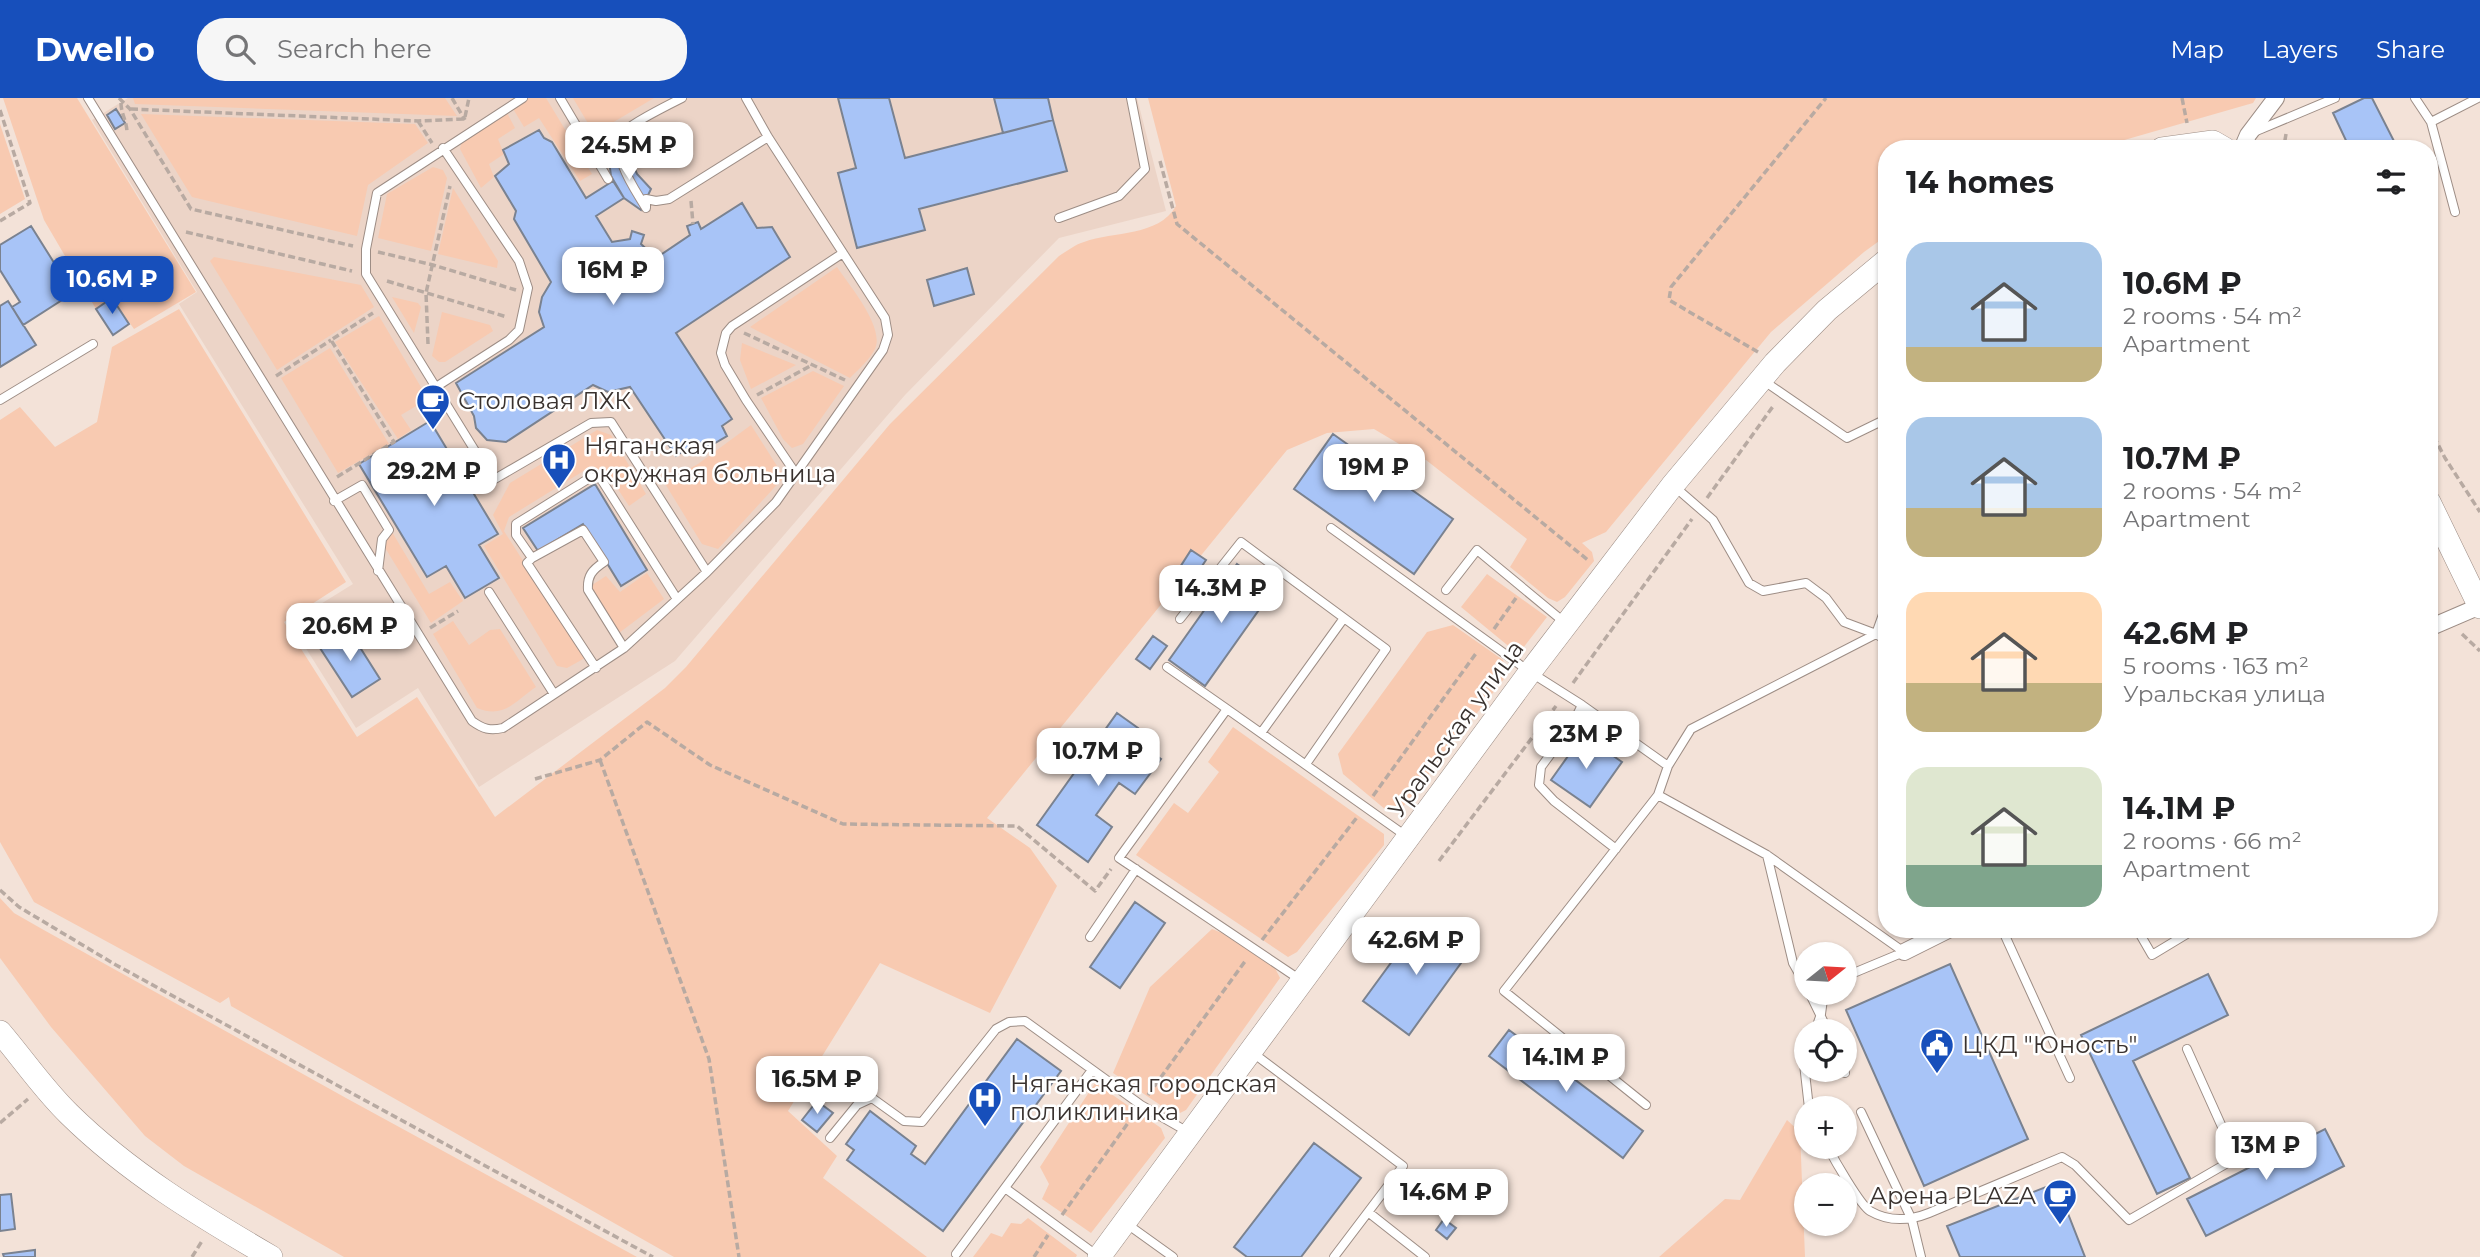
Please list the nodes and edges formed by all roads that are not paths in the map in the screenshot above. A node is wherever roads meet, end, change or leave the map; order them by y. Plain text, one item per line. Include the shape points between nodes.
1 (88, 98) edge
2 (523, 98) edge
3 (559, 98) edge
4 (682, 98) edge
5 (746, 98) edge
6 (1131, 98) edge
7 (2276, 98) edge
8 (2335, 98) edge
9 (2415, 98) edge
10 (2478, 98) edge
11 (2431, 122) junction
12 (768, 137) junction
13 (2246, 140) edge
14 (2248, 140) edge
15 (2436, 140) edge
16 (2438, 148) edge
17 (440, 150) junction
18 (608, 179) dead end
19 (2455, 212) dead end
20 (1059, 218) dead end
21 (843, 253) junction
22 (1878, 268) edge
23 (93, 344) dead end
24 (1768, 371) junction
25 (436, 387) junction
26 (0, 400) edge
27 (1878, 423) edge
28 (796, 474) junction
29 (1673, 486) junction
30 (334, 501) junction
31 (2438, 520) edge
32 (1331, 528) dead end
33 (532, 558) junction
34 (378, 571) junction
35 (708, 572) junction
36 (1446, 590) dead end
37 (489, 592) dead end
38 (677, 599) junction
39 (2480, 606) edge
40 (1344, 618) junction
41 (1180, 619) dead end
42 (1566, 624) junction
43 (2438, 624) edge
44 (1878, 628) edge
45 (1876, 634) junction
46 (624, 648) junction
47 (1167, 667) dead end
48 (596, 668) junction
49 (1530, 672) junction
50 (554, 694) junction
51 (1582, 705) junction
52 (1227, 709) junction
53 (1261, 733) junction
54 (1306, 764) junction
55 (1668, 766) junction
56 (1658, 795) junction
57 (1409, 838) junction
58 (1616, 849) junction
59 (1768, 855) junction
60 (1136, 869) junction
61 (1878, 933) edge
62 (1090, 937) dead end
63 (1884, 938) edge
64 (1932, 938) edge
65 (2006, 938) edge
66 (2142, 938) edge
67 (2180, 938) edge
68 (1904, 952) junction
69 (1794, 965) edge
70 (1857, 972) edge
71 (1302, 981) junction
72 (1816, 1005) edge
73 (1822, 1005) edge
74 (1821, 1014) junction
75 (1819, 1019) edge
76 (1823, 1019) edge
77 (0, 1032) edge
78 (2187, 1049) dead end
79 (1251, 1051) junction
80 (1092, 1069) junction
81 (2070, 1078) dead end
82 (1646, 1105) dead end
83 (1861, 1112) dead end
84 (1191, 1133) junction
85 (830, 1138) dead end
86 (1835, 1159) edge
87 (1005, 1188) junction
88 (1368, 1212) junction
89 (1912, 1220) junction
90 (1124, 1222) junction
91 (956, 1254) dead end
92 (271, 1257) edge
93 (1099, 1257) edge
94 (1172, 1257) edge
95 (1334, 1257) edge
96 (1425, 1257) edge
97 (1921, 1257) edge

1 - 30 lane
2 - 17 lane
3 - 18 lane
4 - 12 lane via 625,130 621,140 621,160 646,208 646,199 669,199
5 - 12 lane
6 - 20 lane via 1145,169 1119,196
7 - 13 street
8 - 14 lane via 2291,115
9 - 11 lane
10 - 11 lane
11 - 15 lane
12 - 21 lane
16 - 19 lane
17 - 25 lane via 377,193 366,249 366,274
17 - 25 lane via 519,261 526,293 519,330
21 - 28 lane via 885,318 888,335 883,350
21 - 28 lane via 743,319 726,333 721,353 746,401
22 - 24 street, Уральская улица via 1827,310
23 - 26 lane
24 - 27 lane via 1782,393 1847,438
24 - 29 street, Уральская улица
25 - 35 lane via 493,480 591,423 611,422
28 - 35 lane via 776,502
29 - 42 street, Уральская улица
29 - 45 lane via 1713,520 1749,583 1763,591 1806,583 1826,598 1844,622
30 - 34 lane
30 - 34 lane via 362,485 389,530 382,539
31 - 39 street
32 - 49 lane
33 - 38 lane via 516,535 516,524 591,477 601,479
33 - 46 lane via 583,530 604,562 593,569 588,590
33 - 48 lane via 527,563
34 - 50 lane via 472,721 481,728 503,728
35 - 38 lane
36 - 42 lane via 1476,550
37 - 50 lane
38 - 46 lane
39 - 43 street
40 - 41 lane via 1241,542
40 - 53 lane
40 - 54 lane via 1386,649
42 - 49 street, Уральская улица
44 - 45 lane
45 - 55 lane via 1691,729
46 - 48 lane
47 - 52 lane
48 - 50 lane
49 - 51 lane
49 - 57 street, Уральская улица
51 - 55 lane
51 - 58 lane via 1541,767 1539,785
52 - 53 lane
52 - 60 lane via 1119,858
53 - 54 lane
54 - 57 lane
55 - 56 lane
56 - 58 lane
56 - 59 lane
57 - 71 street, Уральская улица
58 - 82 lane via 1504,990
59 - 61 lane
59 - 69 lane
60 - 62 lane
60 - 71 lane
63 - 68 lane
64 - 68 street
65 - 81 lane
66 - 67 lane via 2152,955
68 - 70 lane
71 - 79 street, Уральская улица
72 - 74 lane
73 - 74 lane
74 - 75 lane
74 - 76 lane
77 - 92 street via 67,1112 131,1170
78 - 89 lane via 2236,1158 2129,1220 2076,1165 2062,1157
79 - 84 street, Уральская улица
79 - 88 lane via 1403,1166
80 - 84 lane via 1141,1105
80 - 85 lane via 1025,1021 1009,1022 996,1029 922,1122 904,1121 872,1098 857,1104
80 - 87 lane
83 - 89 lane
84 - 90 street, Уральская улица
86 - 89 lane via 1868,1210
87 - 91 lane
87 - 93 lane
88 - 95 lane
88 - 96 lane
89 - 97 lane
90 - 93 street, Уральская улица
90 - 94 lane

